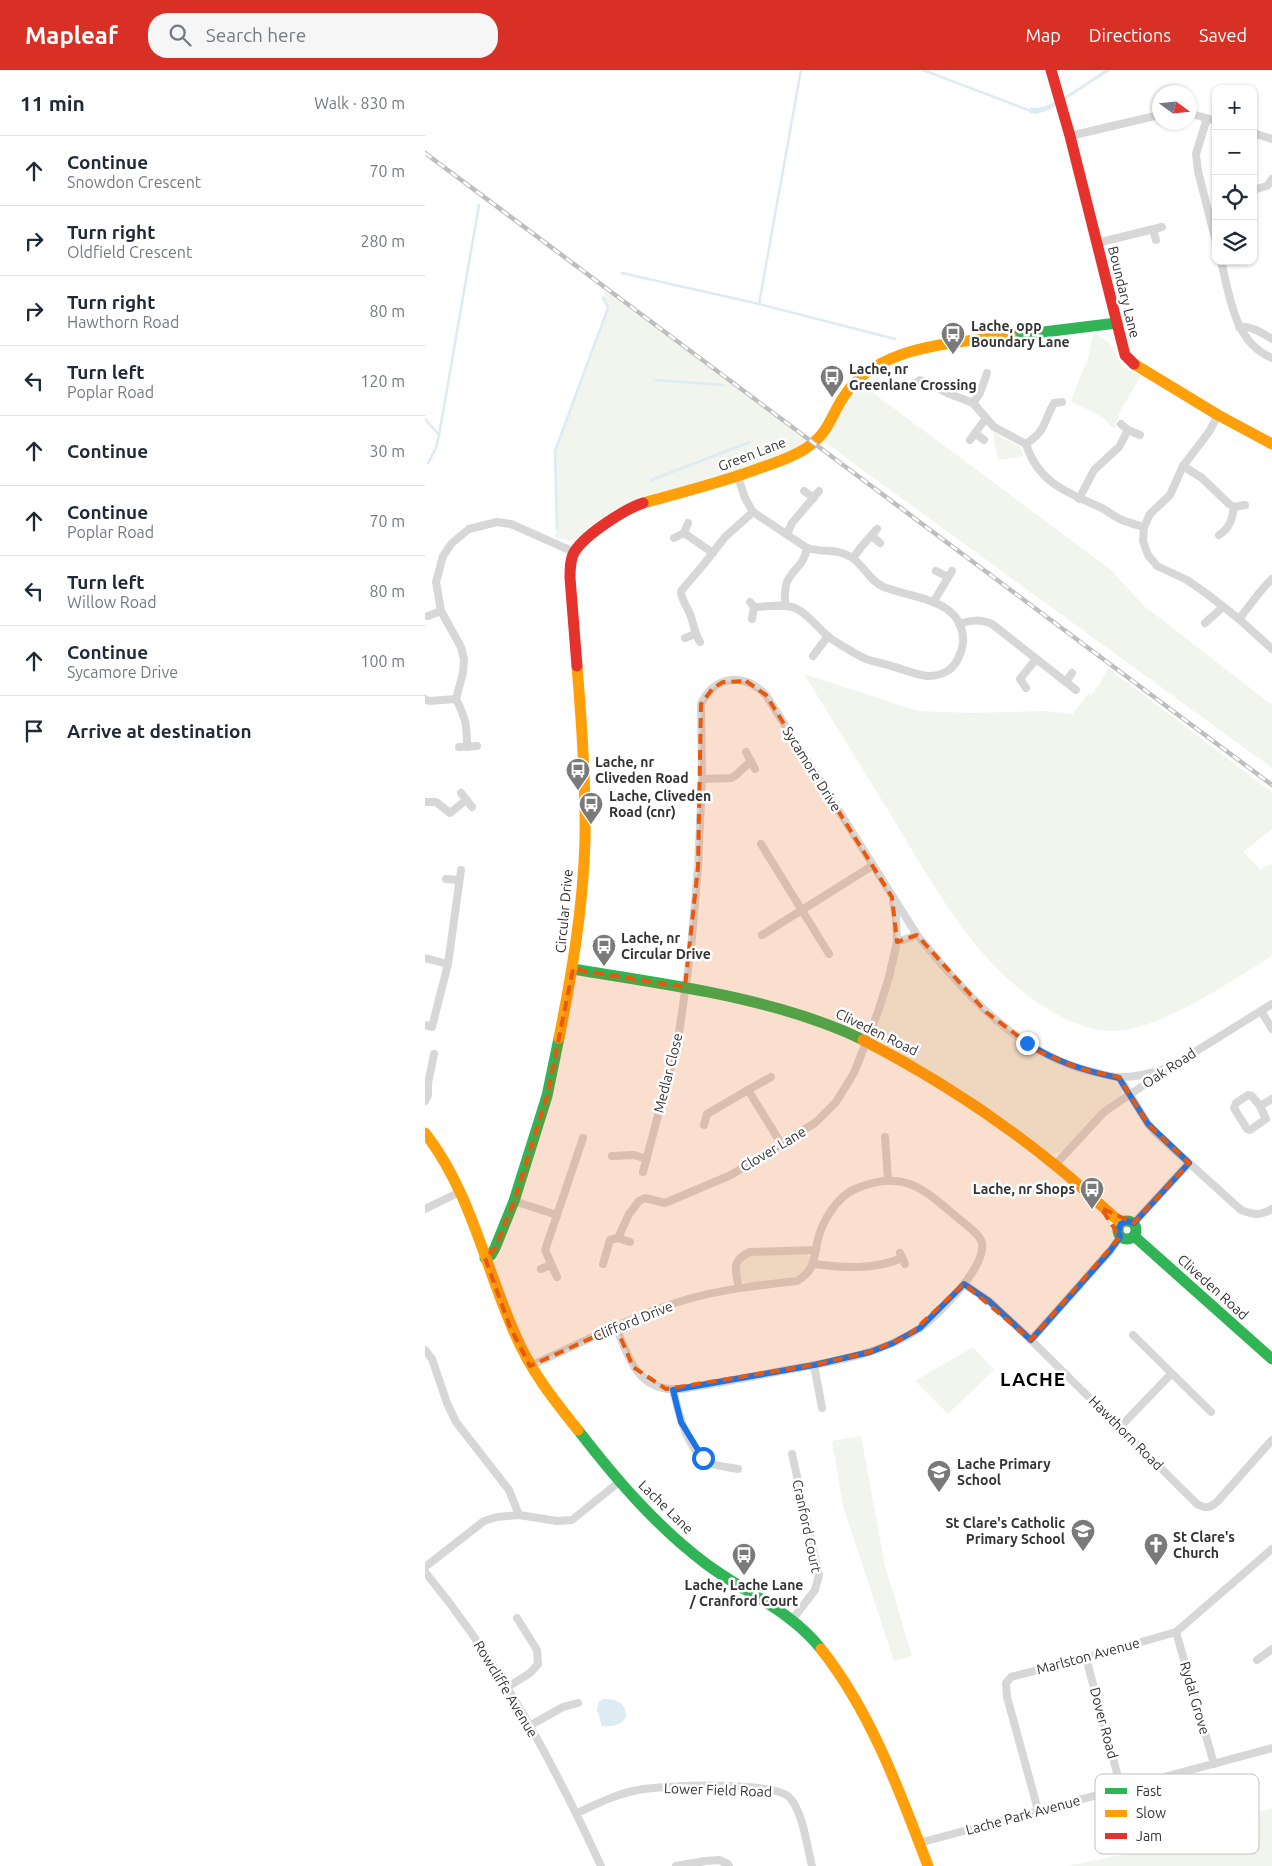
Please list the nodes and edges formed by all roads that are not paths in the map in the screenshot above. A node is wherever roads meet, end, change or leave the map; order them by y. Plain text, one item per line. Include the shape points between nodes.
1 (1051, 70) edge
2 (1197, 115) edge
3 (1152, 117) edge
4 (1207, 118) junction
5 (1212, 120) edge
6 (1257, 134) edge
7 (1070, 136) junction
8 (1272, 139) edge
9 (1272, 179) edge
10 (1257, 189) edge
11 (1212, 226) edge
12 (1162, 227) dead end
13 (1153, 229) junction
14 (1155, 240) dead end
15 (1097, 242) junction
16 (1222, 265) edge
17 (1117, 323) junction
18 (1239, 327) junction
19 (1272, 339) edge
20 (1272, 358) edge
21 (987, 373) dead end
22 (918, 379) dead end
23 (1051, 395) dead end
24 (973, 403) junction
25 (1218, 415) junction
26 (986, 418) junction
27 (1121, 424) dead end
28 (1128, 430) junction
29 (1140, 435) dead end
30 (984, 440) dead end
31 (1026, 444) junction
32 (1272, 444) edge
33 (1183, 466) junction
34 (738, 477) junction
35 (819, 491) dead end
36 (804, 492) dead end
37 (814, 498) junction
38 (1079, 499) junction
39 (1245, 505) dead end
40 (1234, 507) junction
41 (753, 512) junction
42 (688, 523) dead end
43 (1144, 527) junction
44 (684, 533) junction
45 (787, 534) junction
46 (1219, 535) dead end
47 (674, 538) dead end
48 (880, 543) dead end
49 (807, 548) junction
50 (574, 552) junction
51 (713, 553) junction
52 (853, 558) junction
53 (936, 570) dead end
54 (1272, 579) edge
55 (934, 601) junction
56 (785, 606) junction
57 (1223, 607) junction
58 (441, 611) junction
59 (428, 616) dead end
60 (752, 619) dead end
61 (1239, 619) junction
62 (1205, 623) dead end
63 (959, 624) junction
64 (695, 634) junction
65 (828, 636) junction
66 (685, 638) dead end
67 (700, 642) dead end
68 (1272, 649) edge
69 (813, 656) dead end
70 (1036, 659) junction
71 (1072, 672) dead end
72 (1011, 677) dead end
73 (1020, 679) junction
74 (1066, 682) junction
75 (1026, 688) dead end
76 (1076, 690) dead end
77 (425, 699) edge
78 (455, 700) junction
79 (477, 746) dead end
80 (746, 752) dead end
81 (751, 761) junction
82 (755, 769) dead end
83 (702, 779) junction
84 (461, 793) dead end
85 (466, 800) junction
86 (425, 802) edge
87 (472, 807) dead end
88 (761, 844) dead end
89 (873, 866) junction
90 (461, 870) dead end
91 (446, 879) dead end
92 (459, 880) junction
93 (892, 897) junction
94 (803, 909) junction
95 (762, 935) dead end
96 (917, 935) junction
97 (897, 942) junction
98 (829, 954) dead end
99 (425, 958) edge
100 (448, 964) junction
101 (573, 970) junction
102 (685, 987) junction
103 (1272, 1004) edge
104 (1261, 1011) junction
105 (425, 1024) edge
106 (1272, 1029) edge
107 (867, 1041) junction
108 (431, 1058) edge
109 (1169, 1068) junction
110 (771, 1077) dead end
111 (1119, 1078) junction
112 (748, 1090) junction
113 (1129, 1094) junction
114 (1272, 1099) edge
115 (425, 1101) edge
116 (1261, 1106) junction
117 (702, 1121) dead end
118 (425, 1133) edge
119 (886, 1137) dead end
120 (583, 1138) dead end
121 (782, 1145) junction
122 (611, 1156) dead end
123 (647, 1159) junction
124 (1189, 1163) junction
125 (1055, 1165) junction
126 (643, 1172) dead end
127 (888, 1180) junction
128 (460, 1192) junction
129 (514, 1201) junction
130 (425, 1209) edge
131 (1272, 1209) edge
132 (557, 1215) junction
133 (1134, 1223) junction
134 (1121, 1224) junction
135 (1135, 1236) junction
136 (1120, 1237) junction
137 (618, 1238) junction
138 (630, 1242) dead end
139 (817, 1250) junction
140 (485, 1258) junction
141 (903, 1259) dead end
142 (603, 1264) dead end
143 (814, 1264) junction
144 (551, 1265) junction
145 (541, 1269) dead end
146 (557, 1277) dead end
147 (964, 1284) junction
148 (739, 1288) junction
149 (616, 1327) junction
150 (1133, 1335) dead end
151 (1031, 1340) junction
152 (425, 1350) edge
153 (1272, 1359) edge
154 (814, 1365) junction
155 (530, 1366) junction
156 (1171, 1374) junction
157 (673, 1390) junction
158 (822, 1408) dead end
159 (1211, 1412) dead end
160 (1120, 1427) junction
161 (1272, 1440) edge
162 (792, 1454) dead end
163 (738, 1469) dead end
164 (619, 1482) junction
165 (519, 1515) junction
166 (1272, 1548) edge
167 (425, 1567) edge
168 (425, 1572) edge
169 (517, 1618) dead end
170 (792, 1620) junction
171 (1176, 1632) junction
172 (1272, 1649) edge
173 (1086, 1658) junction
174 (1257, 1660) dead end
175 (508, 1687) junction
176 (572, 1714) dead end
177 (529, 1726) junction
178 (1272, 1748) edge
179 (1214, 1764) junction
180 (1117, 1774) edge
181 (1175, 1774) edge
182 (1095, 1795) edge
183 (1038, 1810) junction
184 (577, 1813) junction
185 (919, 1843) junction
186 (601, 1866) edge
187 (676, 1866) edge
188 (729, 1866) edge
189 (812, 1866) edge
190 (928, 1866) edge

1 - 7 street, Boundary Lane
2 - 4 street
3 - 7 street
4 - 5 street
4 - 11 street via 1196,154
6 - 8 street
7 - 15 street, Boundary Lane
9 - 10 street via 1267,186
12 - 13 street
13 - 14 street
13 - 15 street
15 - 17 street, Boundary Lane
16 - 18 street
17 - 25 street, Boundary Lane via 1125,355 1131,362
17 - 34 street, Green Lane via 957,343 888,358 859,378 846,393 831,423 817,440 788,458
18 - 19 street via 1252,328
18 - 20 street via 1250,343
21 - 24 street
22 - 24 street
23 - 31 street via 1058,403 1048,413 1039,436
24 - 26 street
25 - 32 street, Boundary Lane
25 - 33 street
26 - 30 street via 972,437
26 - 31 street via 994,427
27 - 28 street
28 - 29 street
28 - 38 street via 1119,447 1094,470
31 - 38 street via 1030,457 1047,479
33 - 40 street via 1202,478
33 - 43 street via 1170,495 1150,514
34 - 41 street
34 - 50 street, Green Lane via 630,507 585,539
35 - 37 street
36 - 37 street
37 - 45 street via 792,523
38 - 43 street
39 - 40 street
40 - 46 street via 1233,519 1226,531
41 - 45 street
41 - 51 street via 725,537
42 - 44 street
43 - 57 street via 1143,541 1157,566 1187,580
44 - 47 street
44 - 51 street
45 - 49 street
48 - 52 street via 874,532
49 - 52 street via 840,551
49 - 56 street via 805,558 786,584
50 - 58 street via 511,524 497,522 469,529 452,543 443,556 436,582
50 - 101 street, Circular Drive via 570,578 585,760 585,843
51 - 64 street via 681,591
52 - 55 street via 875,583
53 - 55 street via 950,574
54 - 61 street
55 - 63 street
56 - 60 street via 752,604
56 - 65 street via 801,611
57 - 61 street
57 - 62 street
58 - 59 street
58 - 78 street via 464,659
61 - 68 street
63 - 65 street via 963,638 958,660 951,669 939,675 927,676 867,660
63 - 70 street via 973,619 992,624
64 - 66 street
64 - 67 street
65 - 69 street
70 - 73 street
70 - 74 street
71 - 74 street
72 - 73 street
73 - 75 street
74 - 76 street
77 - 78 street
78 - 79 street via 467,726 463,747
80 - 81 street
81 - 82 street
81 - 83 street via 731,778
83 - 89 street, Sycamore Drive via 700,715 706,694 723,682 735,680 756,685 766,695
83 - 102 street, Sycamore Drive via 696,893
84 - 85 street
85 - 86 street via 452,815 436,802
85 - 87 street
88 - 94 street
89 - 93 street, Sycamore Drive
89 - 94 street
90 - 92 street
91 - 92 street
92 - 100 street
93 - 96 street, Sycamore Drive
93 - 97 street, Clover Lane
94 - 95 street
94 - 98 street
96 - 97 street
96 - 111 street, Sycamore Drive via 965,992 1027,1043 1081,1069
97 - 107 street, Clover Lane
99 - 100 street
100 - 105 street via 432,1027
101 - 102 street, Cliveden Road
101 - 129 street, Circular Drive via 547,1096
102 - 107 street, Cliveden Road via 771,1006
102 - 123 street, Medlar Close via 678,1040
103 - 104 street, Oak Road
104 - 106 street
104 - 109 street, Oak Road
107 - 121 street, Clover Lane via 836,1102 815,1123
107 - 125 street, Cliveden Road via 942,1084
108 - 115 street
109 - 111 street, Sycamore Drive
109 - 113 street, Oak Road
110 - 112 street
111 - 113 street
112 - 117 street via 707,1114
112 - 121 street
113 - 124 street via 1148,1124
113 - 125 street, Oak Road via 1104,1112
114 - 116 street
116 - 116 street via 1266,1119 1247,1129 1235,1108 1236,1103 1248,1095
118 - 128 street, Lache Lane via 445,1161
119 - 127 street
120 - 132 street
121 - 137 street, Clover Lane via 731,1175 671,1201 645,1198 639,1201
122 - 123 street via 633,1155
123 - 126 street, Medlar Close
124 - 131 street via 1241,1210 1253,1215
124 - 133 street
125 - 134 street, Cliveden Road
127 - 139 street via 853,1190 841,1200 829,1213 818,1238
127 - 147 street via 922,1188 977,1235 982,1254
128 - 130 street
128 - 140 street, Lache Lane
129 - 132 street
129 - 140 street, Circular Drive via 495,1248
132 - 144 street via 545,1250
133 - 134 street via 1127,1221
133 - 135 street
134 - 136 street
135 - 136 street via 1129,1240
135 - 153 street, Cliveden Road
136 - 151 street
137 - 138 street
137 - 142 street via 610,1240
139 - 143 street
139 - 148 street via 750,1252 738,1260 735,1271
140 - 155 street, Lache Lane via 510,1327
141 - 143 street via 850,1268
143 - 148 street, Clifford Drive via 797,1281
144 - 145 street
144 - 146 street
147 - 151 street, Hawthorn Road via 989,1301
147 - 154 street via 920,1328 907,1336 870,1352
148 - 149 street, Clifford Drive via 689,1299
149 - 155 street, Clifford Drive
149 - 157 street via 639,1374 656,1386
150 - 156 street
151 - 160 street, Hawthorn Road
152 - 165 street via 432,1359 456,1422 509,1490
154 - 157 street
154 - 158 street
155 - 164 street, Lache Lane
156 - 159 street
156 - 160 street
157 - 163 street via 681,1422 703,1458 713,1465
160 - 161 street, Hawthorn Road via 1197,1504 1207,1508 1217,1502
162 - 170 street, Cranford Court via 819,1575 815,1590
164 - 165 street via 572,1520
164 - 170 street, Lache Lane via 665,1529 705,1563
165 - 167 street via 484,1521
166 - 171 street, Marlston Avenue
168 - 175 street, Rowcliffe Avenue via 456,1609
169 - 175 street via 537,1650 538,1664
170 - 185 street, Lache Lane via 817,1644 844,1681 893,1778
171 - 173 street, Marlston Avenue
171 - 179 street, Rydal Grove
172 - 174 street
173 - 180 street, Dover Road
173 - 183 street, Marlston Avenue via 1011,1677 1006,1683
175 - 177 street, Rowcliffe Avenue
176 - 177 street via 575,1704
177 - 184 street, Rowcliffe Avenue
178 - 179 street, Lache Park Avenue
179 - 181 street, Lache Park Avenue
182 - 183 street, Lache Park Avenue
183 - 185 street, Lache Park Avenue
184 - 186 street, Rowcliffe Avenue
184 - 189 street, Lower Field Road via 621,1794 639,1790 674,1786 774,1790 790,1798 796,1806
185 - 190 street, Lache Lane
187 - 188 street via 719,1860

